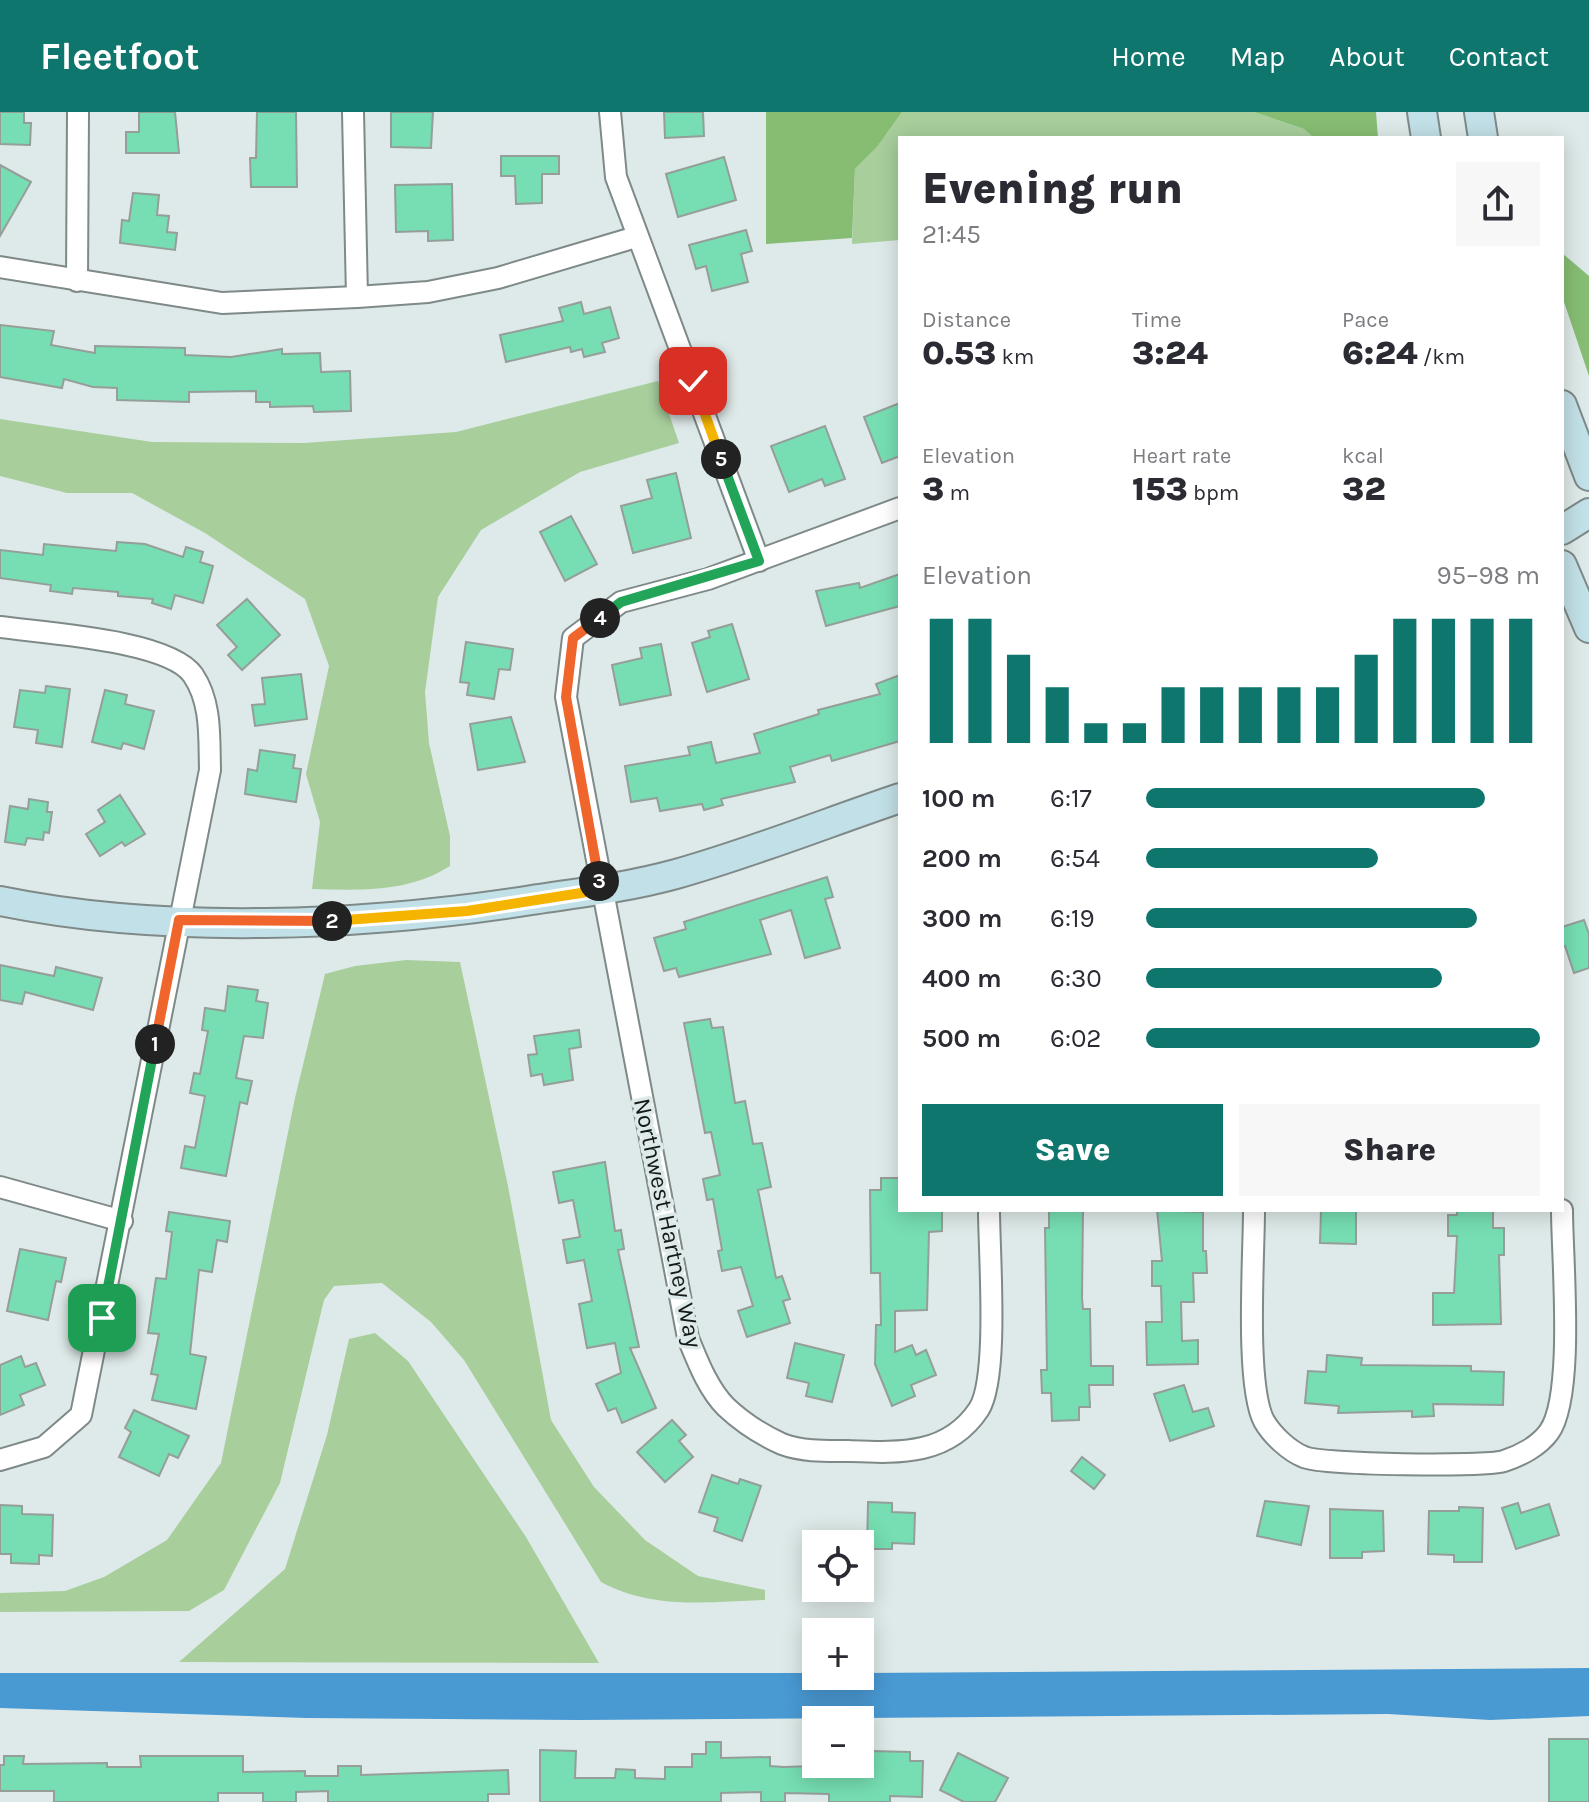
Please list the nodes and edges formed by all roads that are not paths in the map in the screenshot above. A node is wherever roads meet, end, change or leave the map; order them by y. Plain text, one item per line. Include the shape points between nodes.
1 (78, 112) edge
2 (353, 112) edge
3 (610, 112) edge
4 (1422, 112) edge
5 (1479, 112) edge
6 (1426, 136) edge
7 (1483, 136) edge
8 (636, 237) junction
9 (0, 267) edge
10 (77, 281) junction
11 (357, 297) junction
12 (1564, 410) edge
13 (1589, 476) edge
14 (898, 509) edge
15 (1589, 513) edge
16 (1564, 529) edge
17 (759, 561) junction
18 (1564, 570) edge
19 (0, 627) edge
20 (1589, 628) edge
21 (898, 799) edge
22 (600, 890) junction
23 (0, 901) edge
24 (179, 920) junction
25 (0, 1187) edge
26 (989, 1212) edge
27 (1254, 1212) edge
28 (1562, 1212) edge
29 (122, 1221) junction
30 (0, 1460) edge

1 - 10 street
2 - 11 street
3 - 8 street via 616,177
4 - 6 street
5 - 7 street
8 - 11 street via 498,278 428,292
8 - 17 street
9 - 10 street
10 - 11 street via 222,303
12 - 13 street
14 - 17 street, Northwest Hartney Way
15 - 16 street
17 - 22 street, Northwest Hartney Way via 621,602 573,638 566,697
18 - 20 street
19 - 24 street via 151,648 192,673 209,713 210,770
21 - 22 street via 676,874
22 - 24 street via 467,911 357,920
22 - 26 street, Northwest Hartney Way via 688,1338 725,1406 784,1444 815,1451 911,1453 960,1432 981,1406 989,1379
23 - 24 street
24 - 29 street
25 - 29 street
27 - 28 street via 1254,1386 1264,1420 1304,1458 1334,1463 1501,1462 1531,1449 1549,1432 1563,1383
29 - 30 street via 81,1415 44,1447

